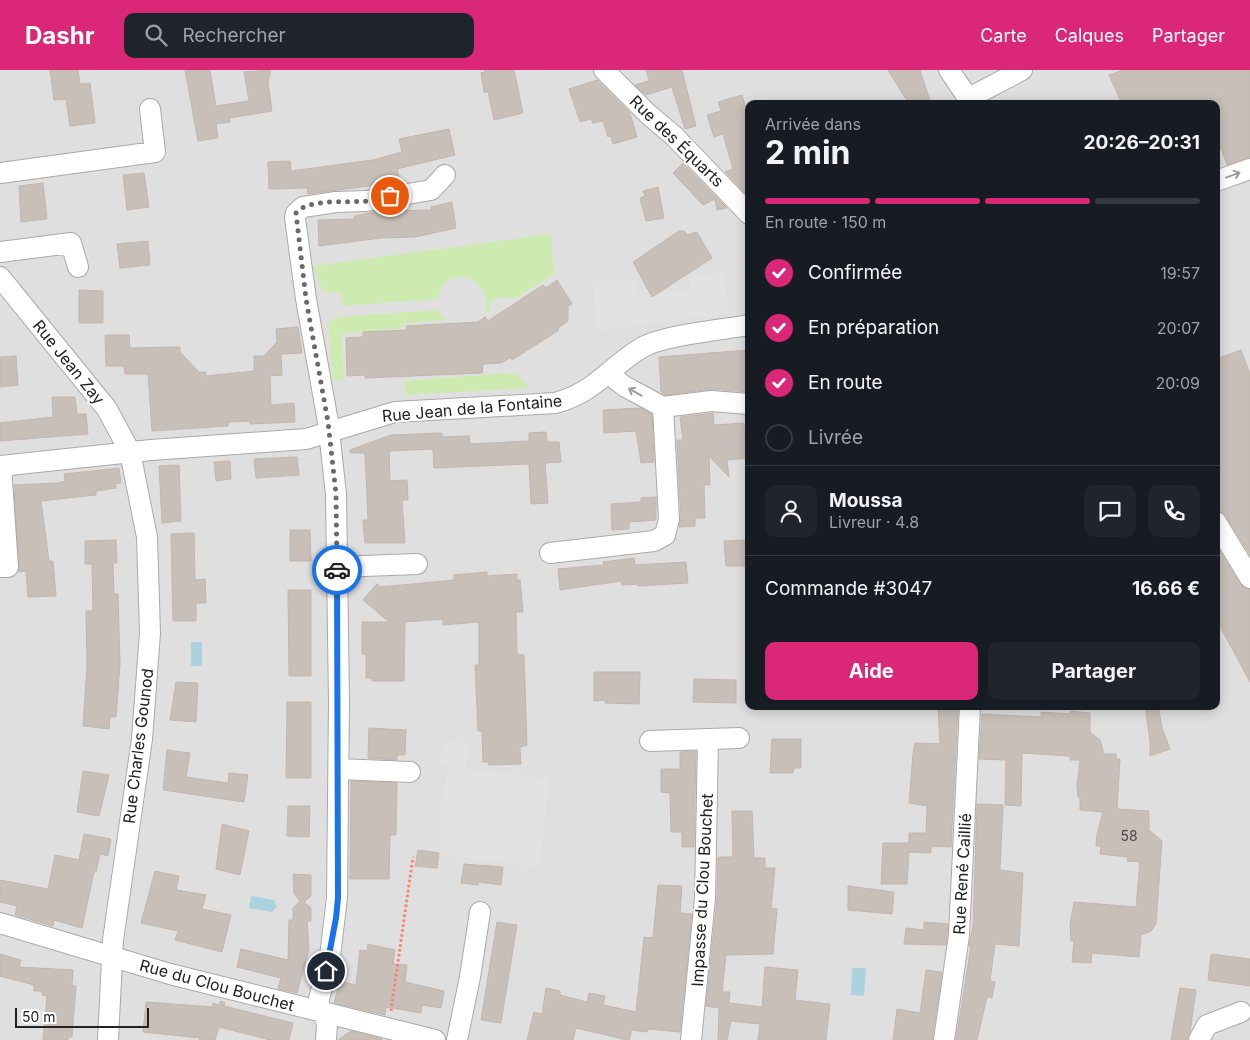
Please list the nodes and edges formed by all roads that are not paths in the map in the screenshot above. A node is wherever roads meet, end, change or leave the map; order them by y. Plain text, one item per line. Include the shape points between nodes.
1 (604, 70) edge
2 (949, 70) edge
3 (1022, 70) edge
4 (970, 100) edge
5 (973, 100) edge
6 (150, 109) dead end
7 (1250, 169) edge
8 (0, 173) edge
9 (445, 175) dead end
10 (1220, 180) edge
11 (745, 210) edge
12 (0, 252) edge
13 (78, 267) dead end
14 (1, 281) edge
15 (745, 326) edge
16 (610, 374) junction
17 (745, 404) edge
18 (663, 407) junction
19 (328, 434) junction
20 (130, 452) junction
21 (1, 466) edge
22 (1220, 529) edge
23 (550, 553) dead end
24 (417, 564) dead end
25 (0, 567) edge
26 (337, 567) junction
27 (1250, 578) edge
28 (970, 710) edge
29 (739, 738) dead end
30 (650, 740) dead end
31 (708, 740) junction
32 (339, 769) junction
33 (410, 772) dead end
34 (480, 912) dead end
35 (0, 923) edge
36 (112, 956) junction
37 (1240, 1012) dead end
38 (323, 1013) junction
39 (108, 1040) edge
40 (326, 1040) edge
41 (435, 1040) edge
42 (457, 1040) edge
43 (691, 1040) edge
44 (944, 1040) edge
45 (1199, 1040) edge

1 - 11 street, Rue des Équarts
2 - 4 street
3 - 5 street
6 - 8 street via 156,152
10 -> 7 street
9 - 19 street via 431,190 302,207 296,213
12 - 13 street via 71,243
14 - 20 street, Rue Jean Zay via 107,409
15 - 16 street, Rue Jean de la Fontaine via 652,343 634,353
18 -> 16 street via 624,386
16 - 19 street, Rue Jean de la Fontaine via 580,394 555,402 396,412
17 - 18 street via 711,401
18 - 23 street via 669,519 665,535 654,541
19 - 20 street, Rue Jean de la Fontaine via 306,439
19 - 26 street via 336,494
20 - 21 street, Rue Jean de la Fontaine
20 - 36 street, Rue Charles Gounod via 147,537 150,633 142,739
21 - 25 street, Rue Jean de la Fontaine via 8,567
22 - 27 street
24 - 26 street
26 - 32 street
28 - 44 street, Rue René Caillié via 959,935
29 - 31 street
30 - 31 street
31 - 43 street, Impasse du Clou Bouchet via 705,898
32 - 33 street
32 - 38 street via 336,918 318,1003
34 - 42 street
35 - 36 street, Rue du Clou Bouchet
36 - 38 street, Rue du Clou Bouchet
36 - 39 street, Rue Charles Gounod
37 - 45 street via 1206,1024
38 - 40 street via 327,1023
38 - 41 street, Rue du Clou Bouchet

